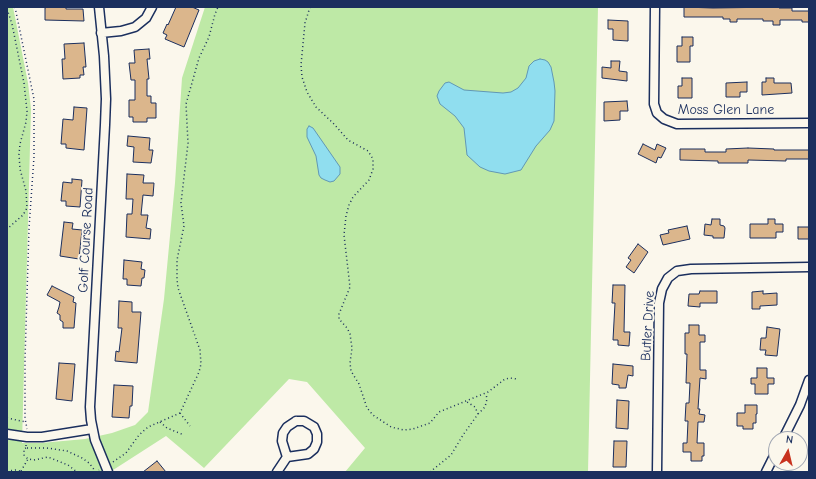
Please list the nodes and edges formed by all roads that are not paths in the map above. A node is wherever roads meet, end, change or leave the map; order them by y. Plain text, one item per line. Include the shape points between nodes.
1 (98, 7) edge
2 (152, 7) edge
3 (655, 7) edge
4 (101, 33) junction
5 (809, 123) edge
6 (809, 267) edge
7 (809, 380) edge
8 (92, 429) junction
9 (786, 431) edge
10 (7, 434) edge
11 (287, 457) junction
12 (107, 469) edge
13 (277, 472) edge
14 (657, 472) edge

1 - 4 street, Golf Course Road
2 - 4 street via 146,18 135,27
3 - 5 street, Moss Glen Lane via 654,104 657,113 664,119 677,124
4 - 8 street, Golf Course Road via 106,112 90,394
6 - 14 street, Butler Drive via 691,268 677,271 668,278 662,289 659,304
7 - 9 street
8 - 10 street via 42,437
8 - 12 street, Golf Course Road
11 - 11 street via 305,456 314,449 317,434 311,425 304,421 296,421 284,430 282,440
11 - 13 street

